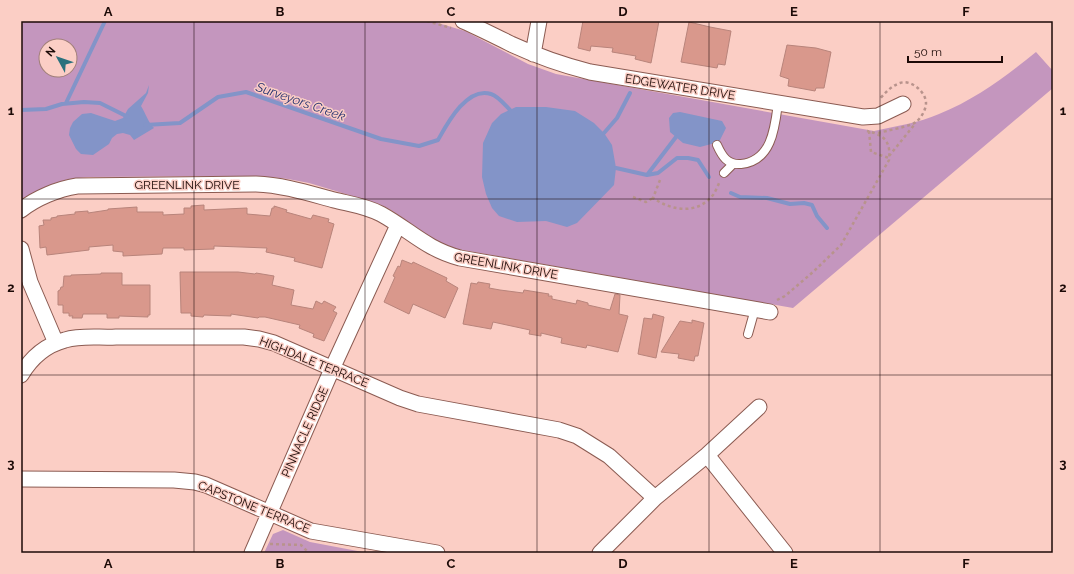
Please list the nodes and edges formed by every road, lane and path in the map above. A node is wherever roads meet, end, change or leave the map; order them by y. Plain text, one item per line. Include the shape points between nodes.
1 (426, 21) edge
2 (539, 21) edge
3 (460, 25) edge
4 (533, 54) junction
5 (778, 103) junction
6 (903, 104) dead end
7 (916, 124) dead end
8 (863, 130) dead end
9 (869, 131) junction
10 (717, 145) dead end
11 (889, 157) junction
12 (733, 164) junction
13 (724, 173) joint
14 (660, 180) dead end
15 (633, 197) dead end
16 (653, 198) junction
17 (21, 210) edge
18 (398, 225) junction
19 (21, 250) edge
20 (771, 306) joint
21 (755, 309) junction
22 (748, 334) dead end
23 (56, 343) junction
24 (332, 368) junction
25 (21, 375) edge
26 (759, 407) dead end
27 (707, 455) junction
28 (21, 479) edge
29 (655, 498) junction
30 (269, 513) junction
31 (269, 544) dead end
32 (252, 553) edge
33 (310, 553) edge
34 (436, 553) edge
35 (600, 553) edge
36 (785, 553) edge

1 - 3 path
2 - 4 street
3 - 4 street, EDGEWATER DRIVE via 480,28
4 - 5 street, EDGEWATER DRIVE via 590,72
5 - 6 street, EDGEWATER DRIVE via 869,118
5 - 12 lane via 771,142 755,161
7 - 11 path
8 - 9 path
9 - 11 path via 878,133 886,141 890,150
9 - 11 path via 872,152
10 - 12 lane via 725,160
11 - 20 path via 841,245
12 - 13 lane
13 - 16 path via 713,195 695,207 681,209
14 - 16 path
15 - 16 path via 646,202
17 - 18 street, GREENLINK DRIVE via 36,200 76,186 264,185 296,189 359,206 379,213
18 - 21 street, GREENLINK DRIVE via 432,248 460,258
18 - 24 street, PINNACLE RIDGE
19 - 23 street via 30,282
20 - 21 street, GREENLINK DRIVE
21 - 22 lane
23 - 24 street, HIGHDALE TERRACE via 76,338 251,338 274,343
23 - 25 street, HIGHDALE TERRACE via 39,353
24 - 29 street, HIGHDALE TERRACE via 418,404 559,430 577,436 609,456
24 - 30 street, PINNACLE RIDGE
26 - 27 street
27 - 29 street
27 - 36 street
28 - 30 street, CAPSTONE TERRACE via 190,481 206,485
29 - 35 street
30 - 32 street, PINNACLE RIDGE
30 - 34 street, CAPSTONE TERRACE via 312,531
31 - 33 path via 301,545

